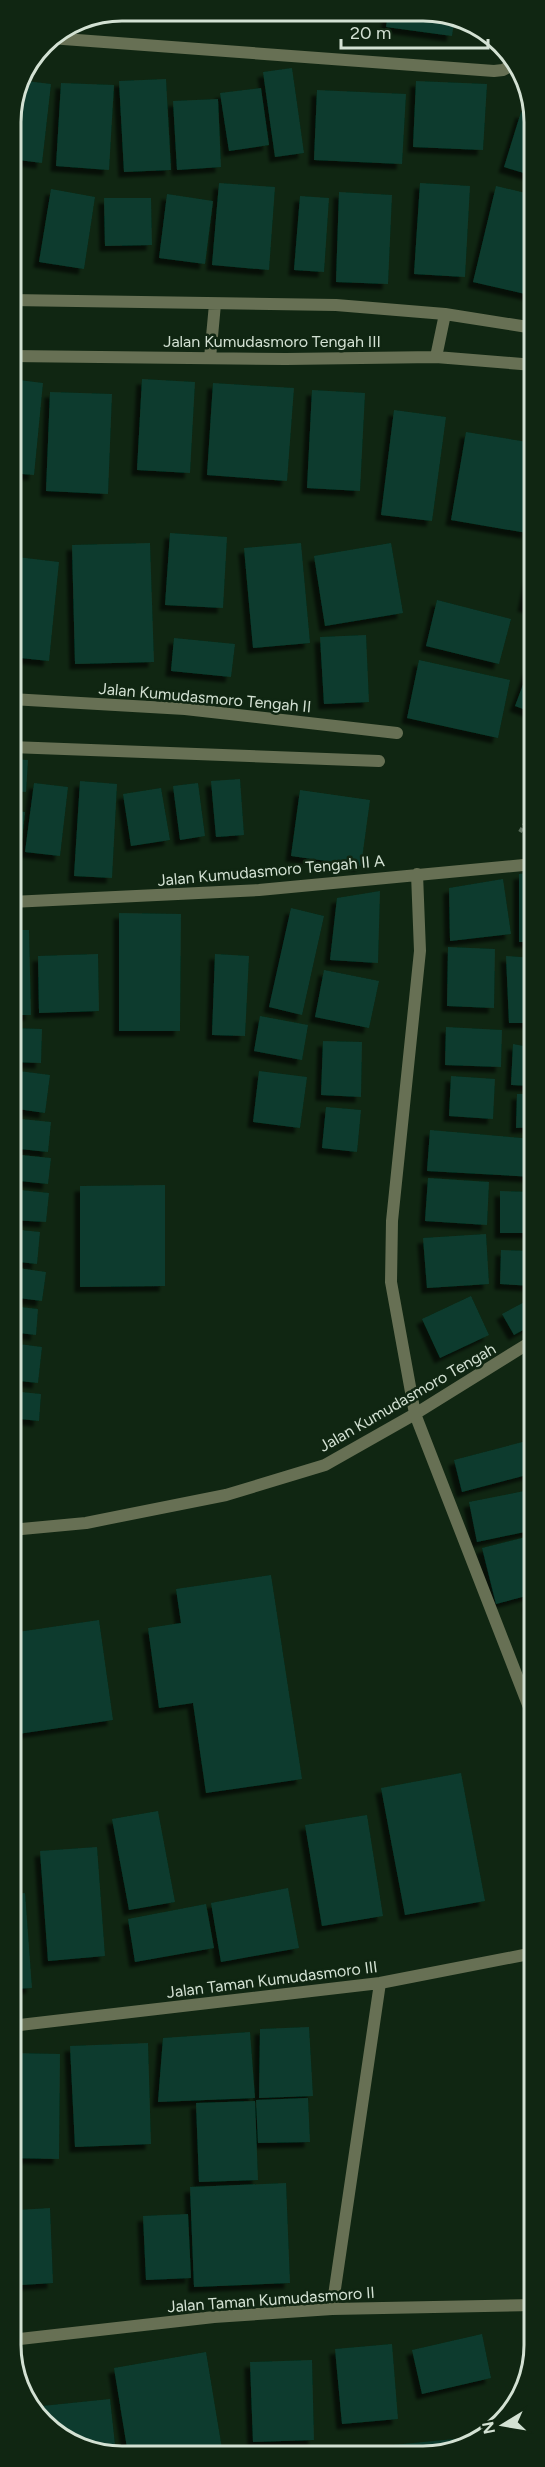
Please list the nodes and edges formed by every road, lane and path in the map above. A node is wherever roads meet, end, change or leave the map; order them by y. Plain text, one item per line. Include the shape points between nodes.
1 (64, 39) edge
2 (508, 67) edge
3 (21, 300) edge
4 (215, 304) junction
5 (445, 314) junction
6 (524, 326) edge
7 (21, 356) edge
8 (436, 357) junction
9 (210, 358) junction
10 (524, 364) edge
11 (21, 700) edge
12 (397, 733) dead end
13 (21, 747) edge
14 (379, 761) dead end
15 (524, 865) edge
16 (417, 874) junction
17 (21, 902) edge
18 (524, 1346) edge
19 (415, 1414) junction
20 (21, 1529) edge
21 (524, 1694) edge
22 (524, 1955) edge
23 (380, 1983) junction
24 (21, 2025) edge
25 (524, 2305) edge
26 (332, 2309) junction
27 (21, 2339) edge

1 - 2 street via 494,71
3 - 4 street
4 - 5 street via 336,305
4 - 9 street
5 - 6 street
5 - 8 street
7 - 9 street, Jalan Kumudasmoro Tengah III
8 - 9 street, Jalan Kumudasmoro Tengah III
8 - 10 street, Jalan Kumudasmoro Tengah III
11 - 12 street, Jalan Kumudasmoro Tengah II via 185,708
13 - 14 street
15 - 16 street, Jalan Kumudasmoro Tengah II A
16 - 17 street, Jalan Kumudasmoro Tengah II A via 259,890
16 - 19 street via 420,951 392,1221 391,1282
18 - 19 street, Jalan Kumudasmoro Tengah
19 - 20 street, Jalan Kumudasmoro Tengah via 325,1465 226,1496 86,1523
19 - 21 street
22 - 23 street, Jalan Taman Kumudasmoro III
23 - 24 street, Jalan Taman Kumudasmoro III
23 - 26 street
25 - 26 street, Jalan Taman Kumudasmoro II
26 - 27 street, Jalan Taman Kumudasmoro II via 214,2317

